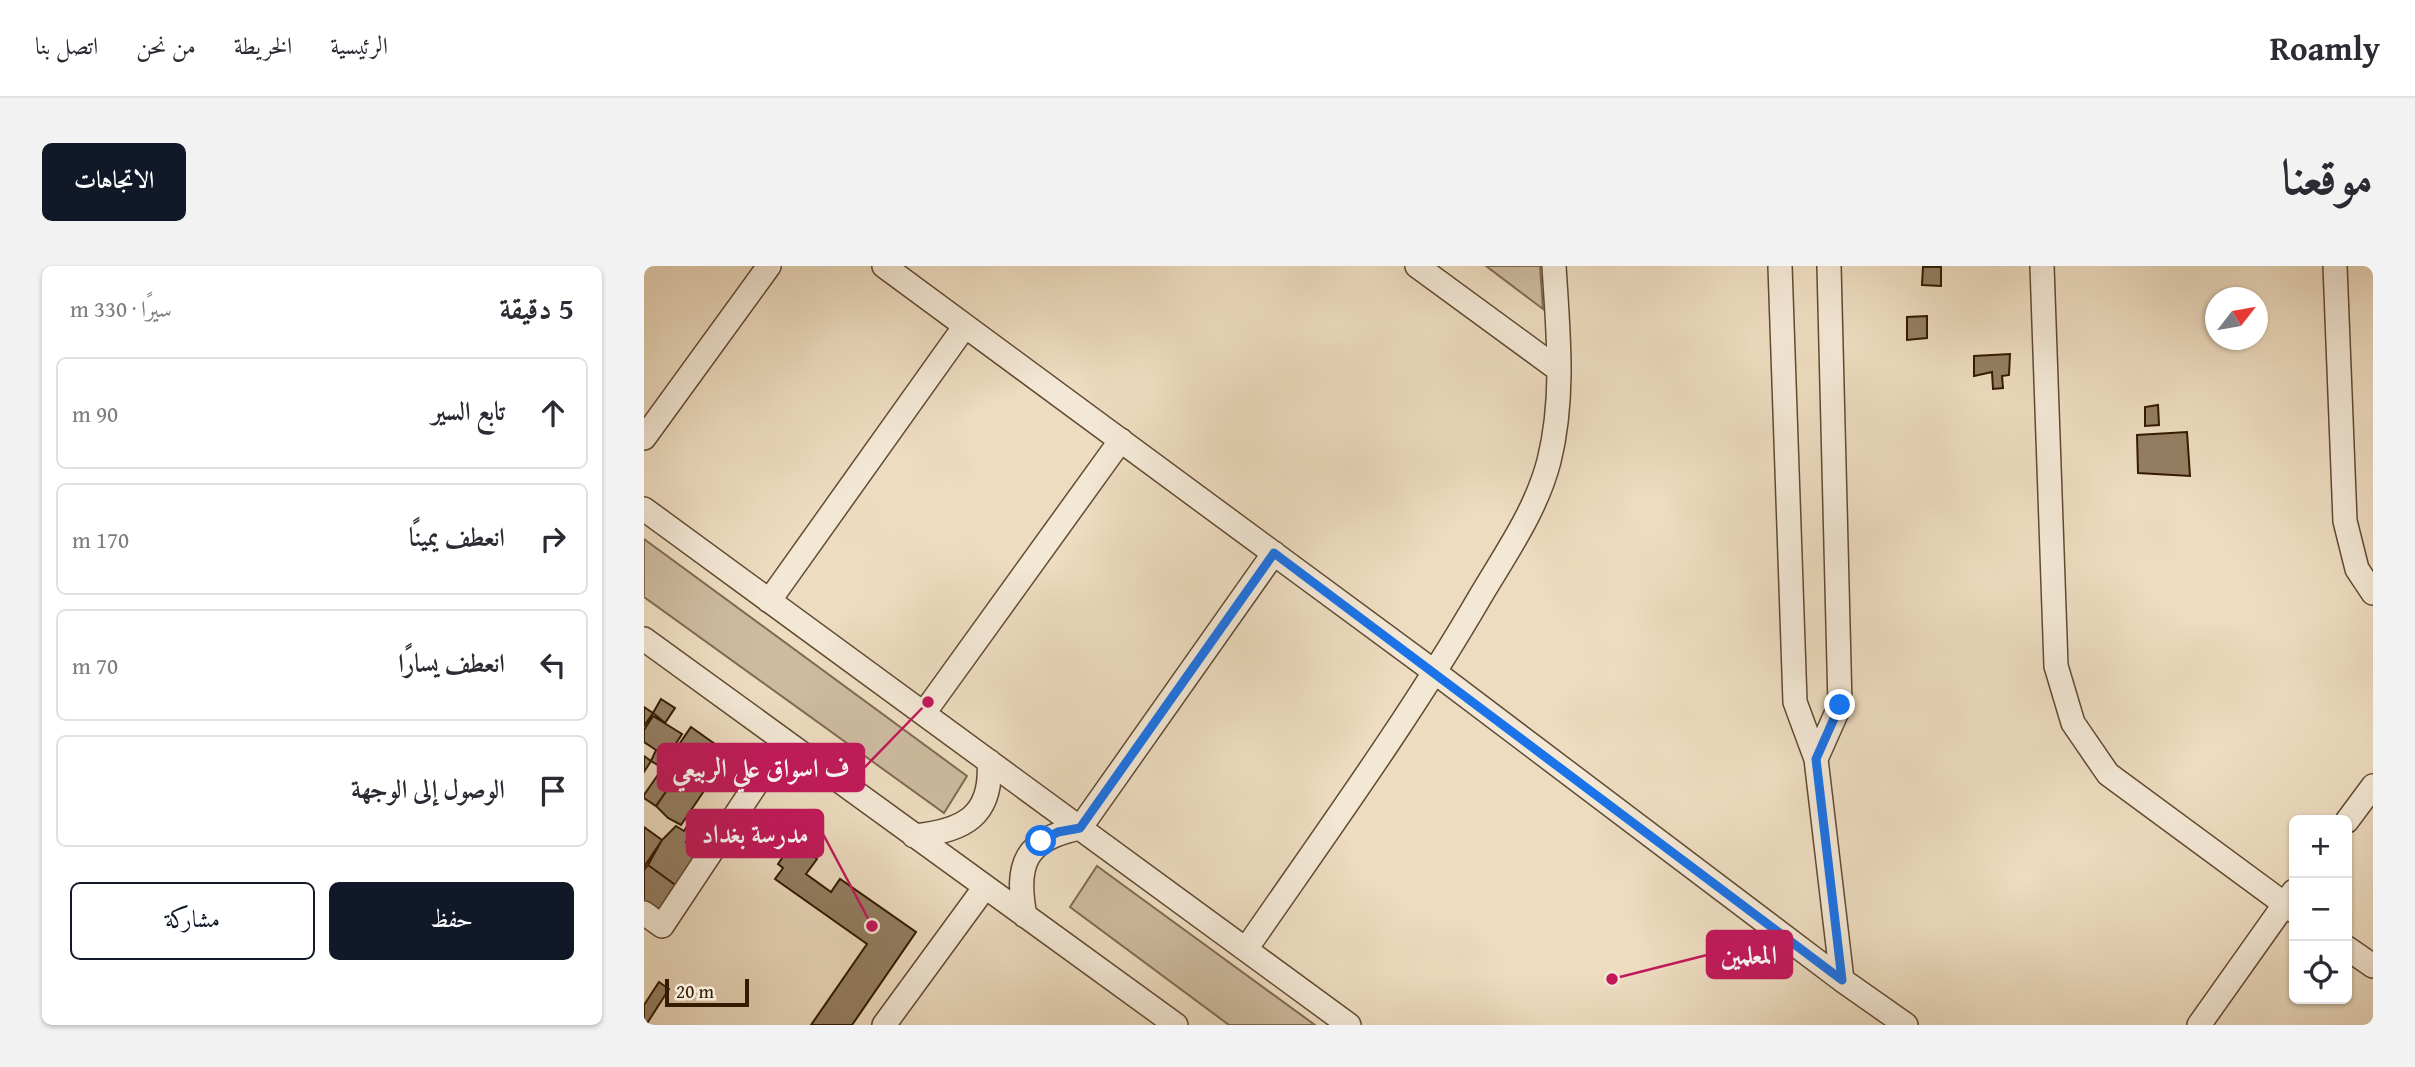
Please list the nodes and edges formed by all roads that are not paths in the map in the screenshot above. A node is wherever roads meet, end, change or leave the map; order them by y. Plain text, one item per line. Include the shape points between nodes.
1 (769, 266) edge
2 (884, 266) edge
3 (1418, 266) edge
4 (1554, 266) edge
5 (1780, 266) edge
6 (1829, 266) edge
7 (2042, 266) edge
8 (2335, 266) edge
9 (965, 326) junction
10 (1559, 370) junction
11 (644, 438) edge
12 (1121, 440) junction
13 (644, 509) edge
14 (1274, 553) junction
15 (2373, 593) edge
16 (769, 601) junction
17 (644, 639) edge
18 (1436, 673) junction
19 (924, 713) junction
20 (785, 742) junction
21 (1816, 759) junction
22 (989, 761) junction
23 (2373, 786) edge
24 (2351, 815) edge
25 (1080, 828) junction
26 (914, 836) junction
27 (985, 887) junction
28 (2289, 901) edge
29 (2289, 905) edge
30 (644, 913) edge
31 (1026, 916) junction
32 (1246, 949) junction
33 (2352, 951) edge
34 (2373, 966) edge
35 (1842, 980) junction
36 (1883, 1018) edge
37 (884, 1025) edge
38 (1176, 1025) edge
39 (1349, 1025) edge
40 (1906, 1025) edge
41 (2199, 1025) edge

1 - 11 street
2 - 9 street
3 - 10 street
4 - 10 street
5 - 21 street via 1795,702
6 - 21 street via 1840,705
7 - 28 street via 2056,666 2073,723 2108,774
8 - 15 street via 2345,521 2357,569
9 - 12 street
9 - 16 street
10 - 18 street via 1558,410 1535,504
12 - 14 street
12 - 19 street
13 - 16 street
14 - 18 street
14 - 25 street
16 - 19 street
17 - 20 street
18 - 32 street
18 - 35 street
19 - 22 street
20 - 26 street
20 - 30 street via 662,926
21 - 35 street
22 - 25 street
22 - 26 street via 985,800 974,817 957,828
23 - 24 street
25 - 31 street via 1041,841 1028,856 1021,874
25 - 32 street
26 - 27 street
27 - 31 street
27 - 37 street
29 - 41 street
31 - 38 street
32 - 39 street
33 - 34 street
35 - 36 street
36 - 40 street

